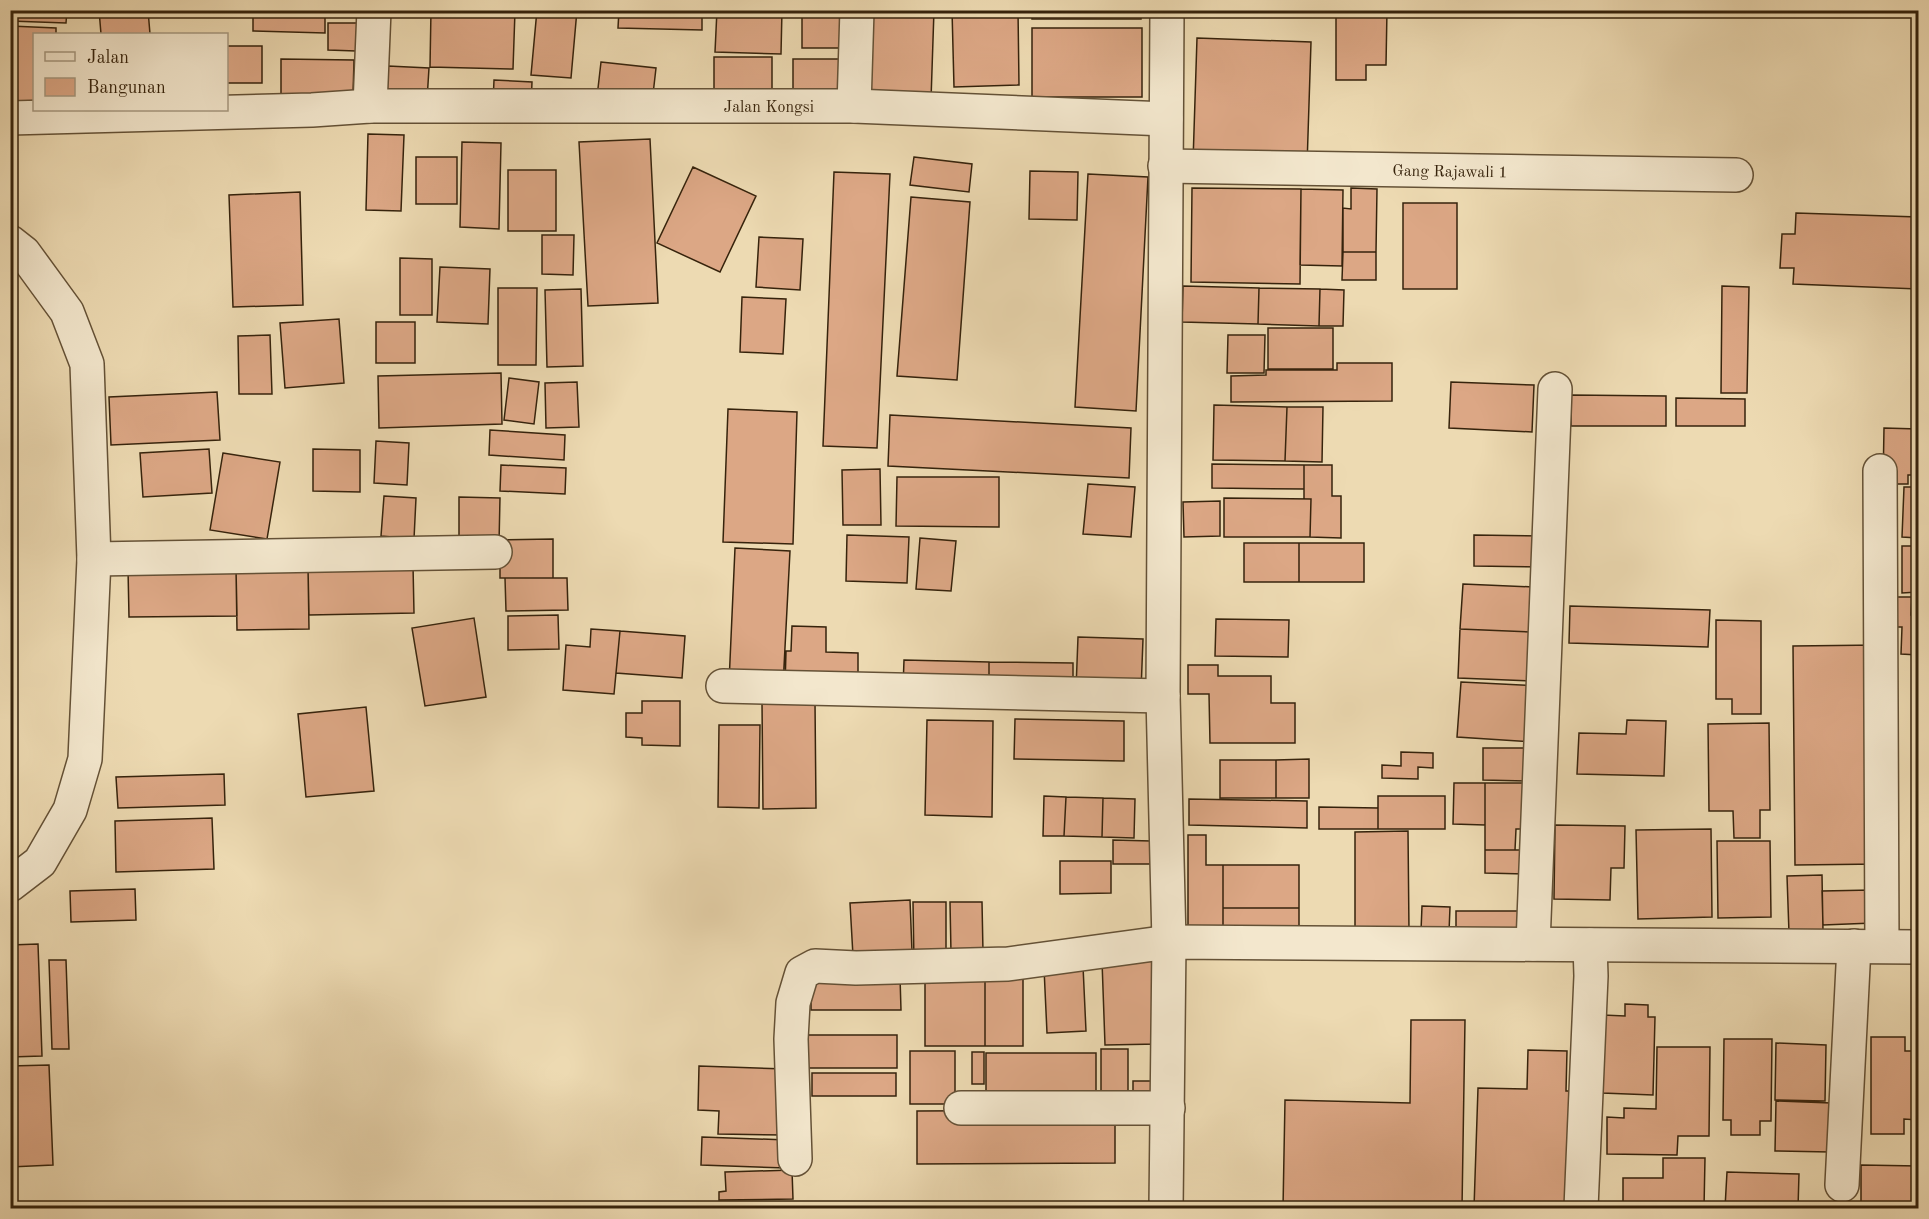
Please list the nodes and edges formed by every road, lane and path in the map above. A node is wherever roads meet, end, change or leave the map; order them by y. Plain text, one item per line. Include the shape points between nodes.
1 (374, 10) edge
2 (857, 10) edge
3 (1167, 10) edge
4 (370, 106) junction
5 (854, 106) junction
6 (10, 118) edge
7 (1166, 119) junction
8 (1165, 166) junction
9 (1736, 174) dead end
10 (10, 242) edge
11 (1556, 389) dead end
12 (1880, 471) dead end
13 (495, 552) dead end
14 (94, 559) junction
15 (723, 686) dead end
16 (1162, 696) junction
17 (10, 885) edge
18 (1169, 942) junction
19 (1533, 944) junction
20 (1590, 945) junction
21 (1868, 946) junction
22 (1918, 947) edge
23 (961, 1108) dead end
24 (1168, 1108) junction
25 (795, 1160) dead end
26 (1842, 1185) dead end
27 (1166, 1209) edge
28 (1581, 1209) edge

1 - 4 street
2 - 5 street
3 - 7 street
4 - 5 street, Jalan Kongsi
4 - 6 street, Jalan Kongsi
5 - 7 street, Jalan Kongsi
7 - 8 street
8 - 9 street, Gang Rajawali 1
8 - 16 street
10 - 14 street via 24,253 67,312 87,364
11 - 19 street
12 - 21 street
13 - 14 street
14 - 17 street via 85,759 70,810 40,862
15 - 16 street
16 - 18 street
18 - 19 street
18 - 24 street
18 - 25 street via 1008,964 815,966 802,973 793,1003 791,1040
19 - 20 street
20 - 21 street
20 - 28 street
21 - 22 street
21 - 26 street
23 - 24 street
24 - 27 street

